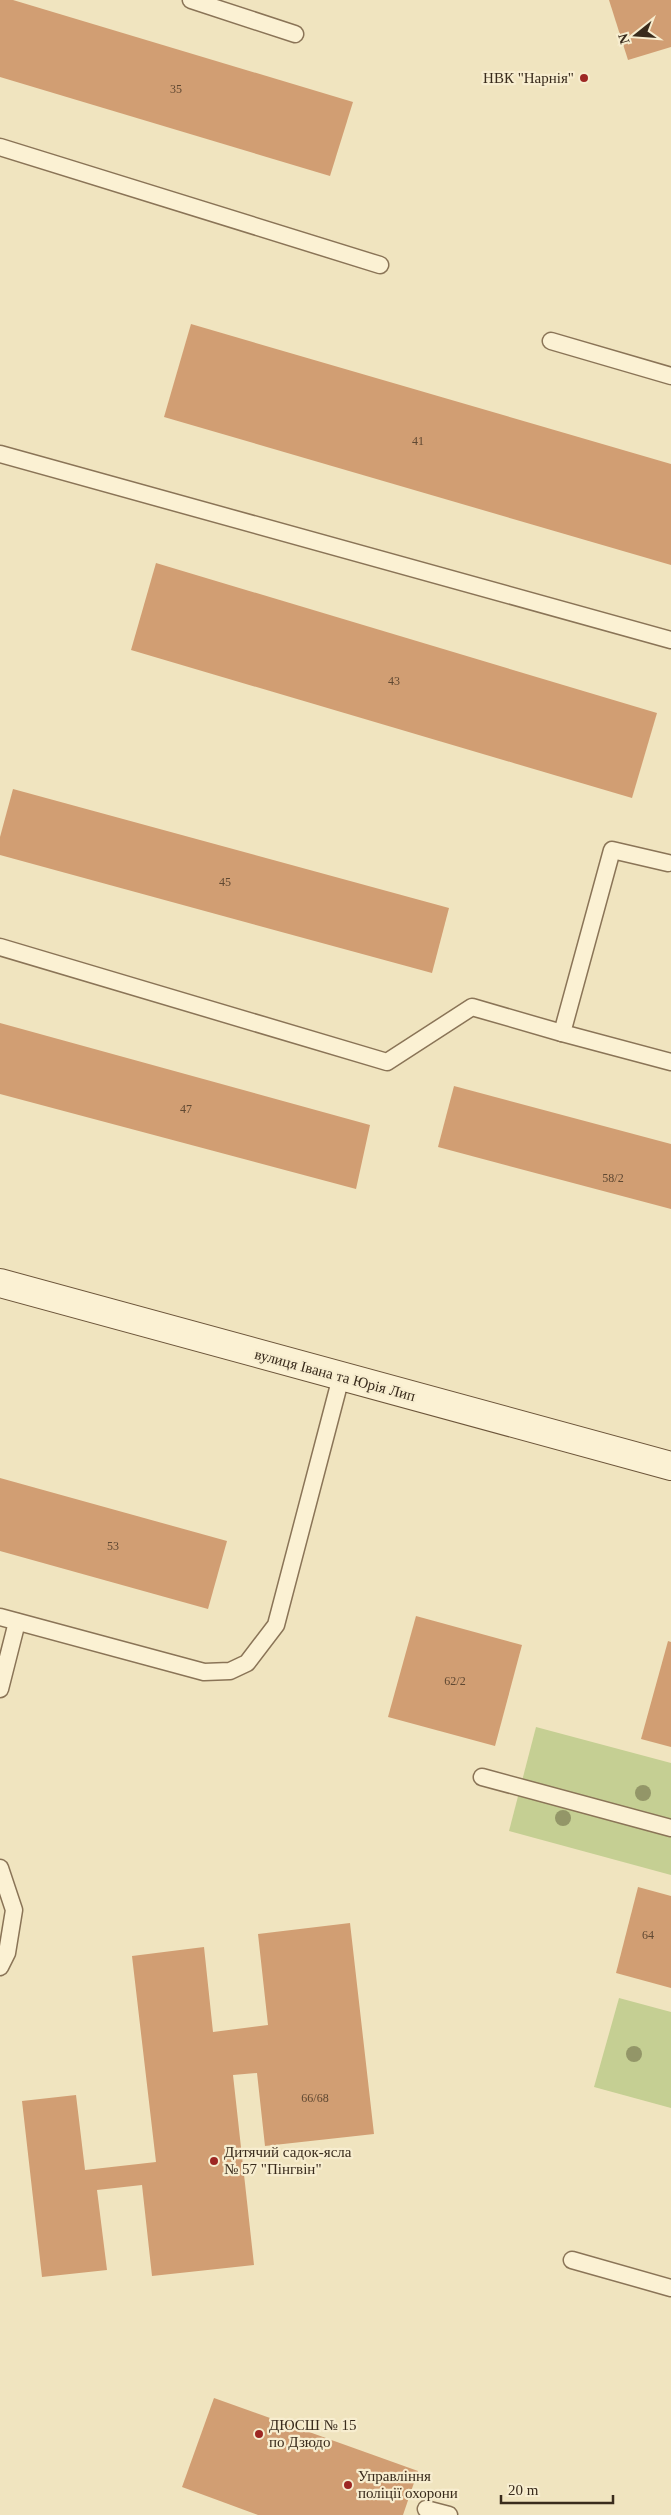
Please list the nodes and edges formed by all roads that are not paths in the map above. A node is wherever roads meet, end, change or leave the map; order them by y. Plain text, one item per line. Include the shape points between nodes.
1 (192, 0) edge
2 (296, 34) dead end
3 (0, 146) edge
4 (380, 265) dead end
5 (552, 341) dead end
6 (671, 376) edge
7 (0, 454) edge
8 (671, 640) edge
9 (670, 859) edge
10 (0, 946) edge
11 (562, 1033) junction
12 (671, 1062) edge
13 (0, 1283) edge
14 (341, 1377) junction
15 (671, 1466) edge
16 (0, 1617) edge
17 (17, 1622) junction
18 (0, 1689) edge
19 (482, 1777) dead end
20 (671, 1828) edge
21 (0, 1868) edge
22 (0, 1967) edge
23 (572, 2260) dead end
24 (671, 2288) edge
25 (426, 2509) dead end
26 (449, 2515) edge

1 - 2 lane
3 - 4 lane
5 - 6 lane
7 - 8 lane
9 - 11 lane via 612,850
10 - 11 lane via 387,1062 472,1007
11 - 12 lane
13 - 14 street, вулиця Івана та Юрія Лип
14 - 15 street, вулиця Івана та Юрія Лип
14 - 17 lane via 276,1625 247,1663 230,1671 204,1672
16 - 17 lane
17 - 18 lane
19 - 20 lane
21 - 22 lane via 14,1910
23 - 24 lane
25 - 26 lane

